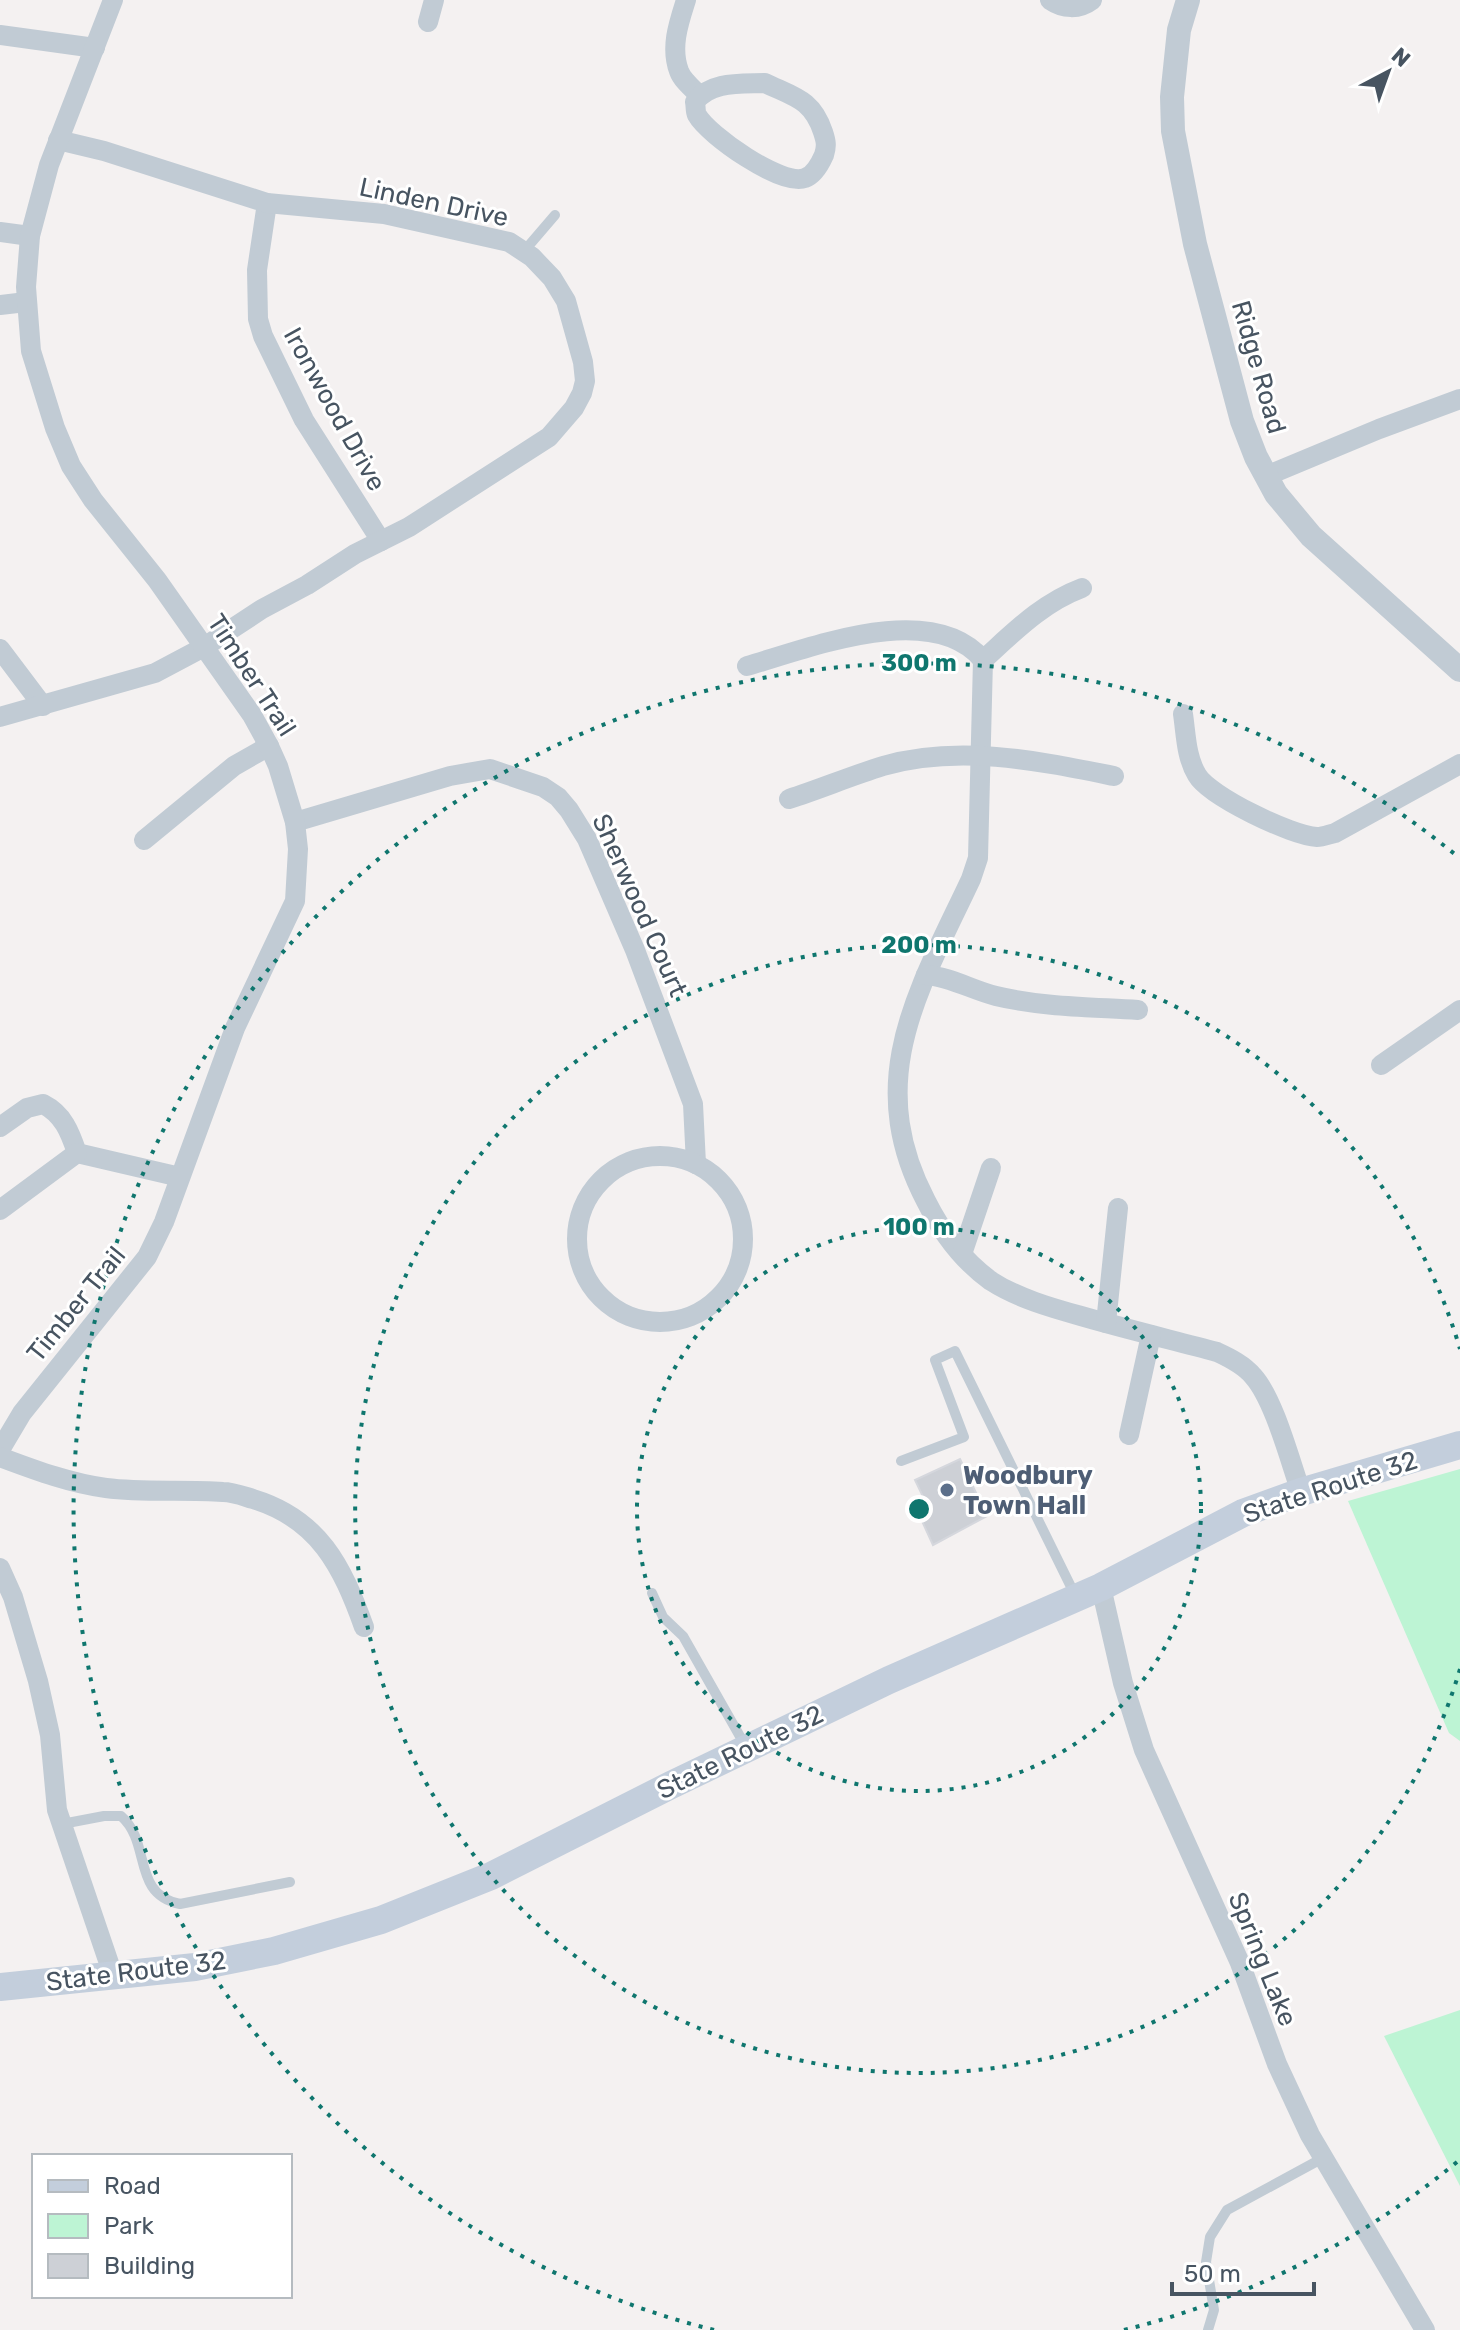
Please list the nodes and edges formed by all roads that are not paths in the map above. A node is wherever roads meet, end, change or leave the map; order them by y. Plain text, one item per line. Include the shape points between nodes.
1 (113, 0) edge
2 (434, 0) edge
3 (686, 0) edge
4 (1050, 0) edge
5 (1092, 0) edge
6 (1188, 0) edge
7 (428, 22) dead end
8 (0, 35) edge
9 (95, 48) junction
10 (700, 96) junction
11 (58, 140) junction
12 (267, 203) junction
13 (555, 215) dead end
14 (0, 232) edge
15 (30, 236) junction
16 (525, 250) junction
17 (26, 302) junction
18 (0, 305) edge
19 (1460, 399) edge
20 (1266, 476) junction
21 (381, 541) junction
22 (1082, 588) dead end
23 (204, 647) junction
24 (0, 649) edge
25 (983, 660) junction
26 (747, 666) dead end
27 (1460, 670) edge
28 (43, 706) junction
29 (1183, 714) dead end
30 (0, 717) edge
31 (269, 746) junction
32 (982, 756) junction
33 (1460, 764) edge
34 (1114, 776) dead end
35 (789, 799) dead end
36 (295, 822) junction
37 (144, 840) dead end
38 (926, 975) junction
39 (1138, 1010) dead end
40 (1460, 1010) edge
41 (1381, 1065) dead end
42 (0, 1127) edge
43 (77, 1153) junction
44 (696, 1164) junction
45 (991, 1168) dead end
46 (180, 1177) junction
47 (1118, 1208) dead end
48 (0, 1210) edge
49 (962, 1254) junction
50 (1106, 1323) junction
51 (1151, 1335) junction
52 (1129, 1435) dead end
53 (1460, 1445) edge
54 (0, 1450) edge
55 (0, 1457) edge
56 (901, 1461) dead end
57 (1301, 1492) junction
58 (0, 1568) edge
59 (652, 1593) dead end
60 (1089, 1593) junction
61 (364, 1627) dead end
62 (746, 1749) junction
63 (62, 1824) junction
64 (290, 1882) dead end
65 (113, 1975) junction
66 (3, 1984) edge
67 (1323, 2158) junction
68 (1208, 2330) edge
69 (1425, 2330) edge

1 - 9 street, Timber Trail
2 - 7 street
3 - 10 street via 675,47 679,73
4 - 5 street via 1077,7
6 - 20 street, Ridge Road via 1179,30 1173,131 1195,244 1242,421
8 - 9 street
9 - 11 street, Timber Trail
10 - 10 street via 695,102 697,115 729,146 780,176 807,178 819,166 827,142 817,114 803,101 765,83 728,85
11 - 12 street, Linden Drive
11 - 15 street, Timber Trail
12 - 16 street, Linden Drive via 384,214
12 - 21 street, Ironwood Drive via 257,270 263,336 304,420
13 - 16 lane
14 - 15 street
15 - 17 street, Timber Trail
16 - 21 street, Linden Drive via 566,301 583,362 582,393 549,437
17 - 18 street
17 - 23 street, Timber Trail via 31,351 71,466
19 - 20 street
20 - 27 street, Ridge Road via 1311,536
21 - 23 street, Linden Drive
22 - 25 street via 1037,611
23 - 28 street, Linden Drive via 155,673
23 - 31 street, Timber Trail
24 - 28 street
25 - 26 street via 973,648 949,636 897,630 840,639
25 - 32 street
28 - 30 street, Linden Drive
29 - 33 street via 1189,756 1207,788 1281,826 1317,837 1335,833
31 - 36 street, Timber Trail
31 - 37 street via 234,766
32 - 34 street
32 - 35 street via 884,766
32 - 38 street via 978,858
36 - 44 street, Sherwood Court via 490,769 558,797 587,839 693,1104
36 - 46 street, Timber Trail via 295,901 235,1028
38 - 39 street via 995,996
38 - 49 street via 908,1017 899,1063 899,1122 913,1177 939,1227
40 - 41 street
42 - 43 street via 27,1108 43,1104 69,1128
43 - 46 street
43 - 48 street
44 - 44 street via 719,1180 735,1203 743,1230 741,1259 731,1285 712,1306 687,1319 658,1324 632,1319 608,1306 578,1261 582,1207 596,1184 617,1167 642,1157 669,1156
45 - 49 street
46 - 54 street, Timber Trail via 147,1257 22,1413
47 - 50 street
49 - 50 street via 991,1281
50 - 51 street
51 - 52 street
51 - 57 street via 1217,1352 1255,1377
53 - 57 main road, State Route 32
55 - 61 street via 106,1488 227,1492 269,1504 305,1525 330,1550
56 - 60 lane via 964,1437 935,1360 955,1351
57 - 60 main road, State Route 32 via 1243,1513
58 - 63 street via 38,1681
59 - 62 lane via 663,1617 683,1636
60 - 62 main road, State Route 32
60 - 67 street, Spring Lake via 1144,1750 1240,1963 1277,2064
62 - 65 main road, State Route 32 via 491,1876 381,1920 274,1951 195,1967
63 - 64 lane via 121,1816 131,1825 153,1890 163,1901 180,1904
63 - 65 street
65 - 66 main road, State Route 32
67 - 68 lane via 1227,2210 1210,2237 1206,2262 1214,2310
67 - 69 street, Spring Lake

